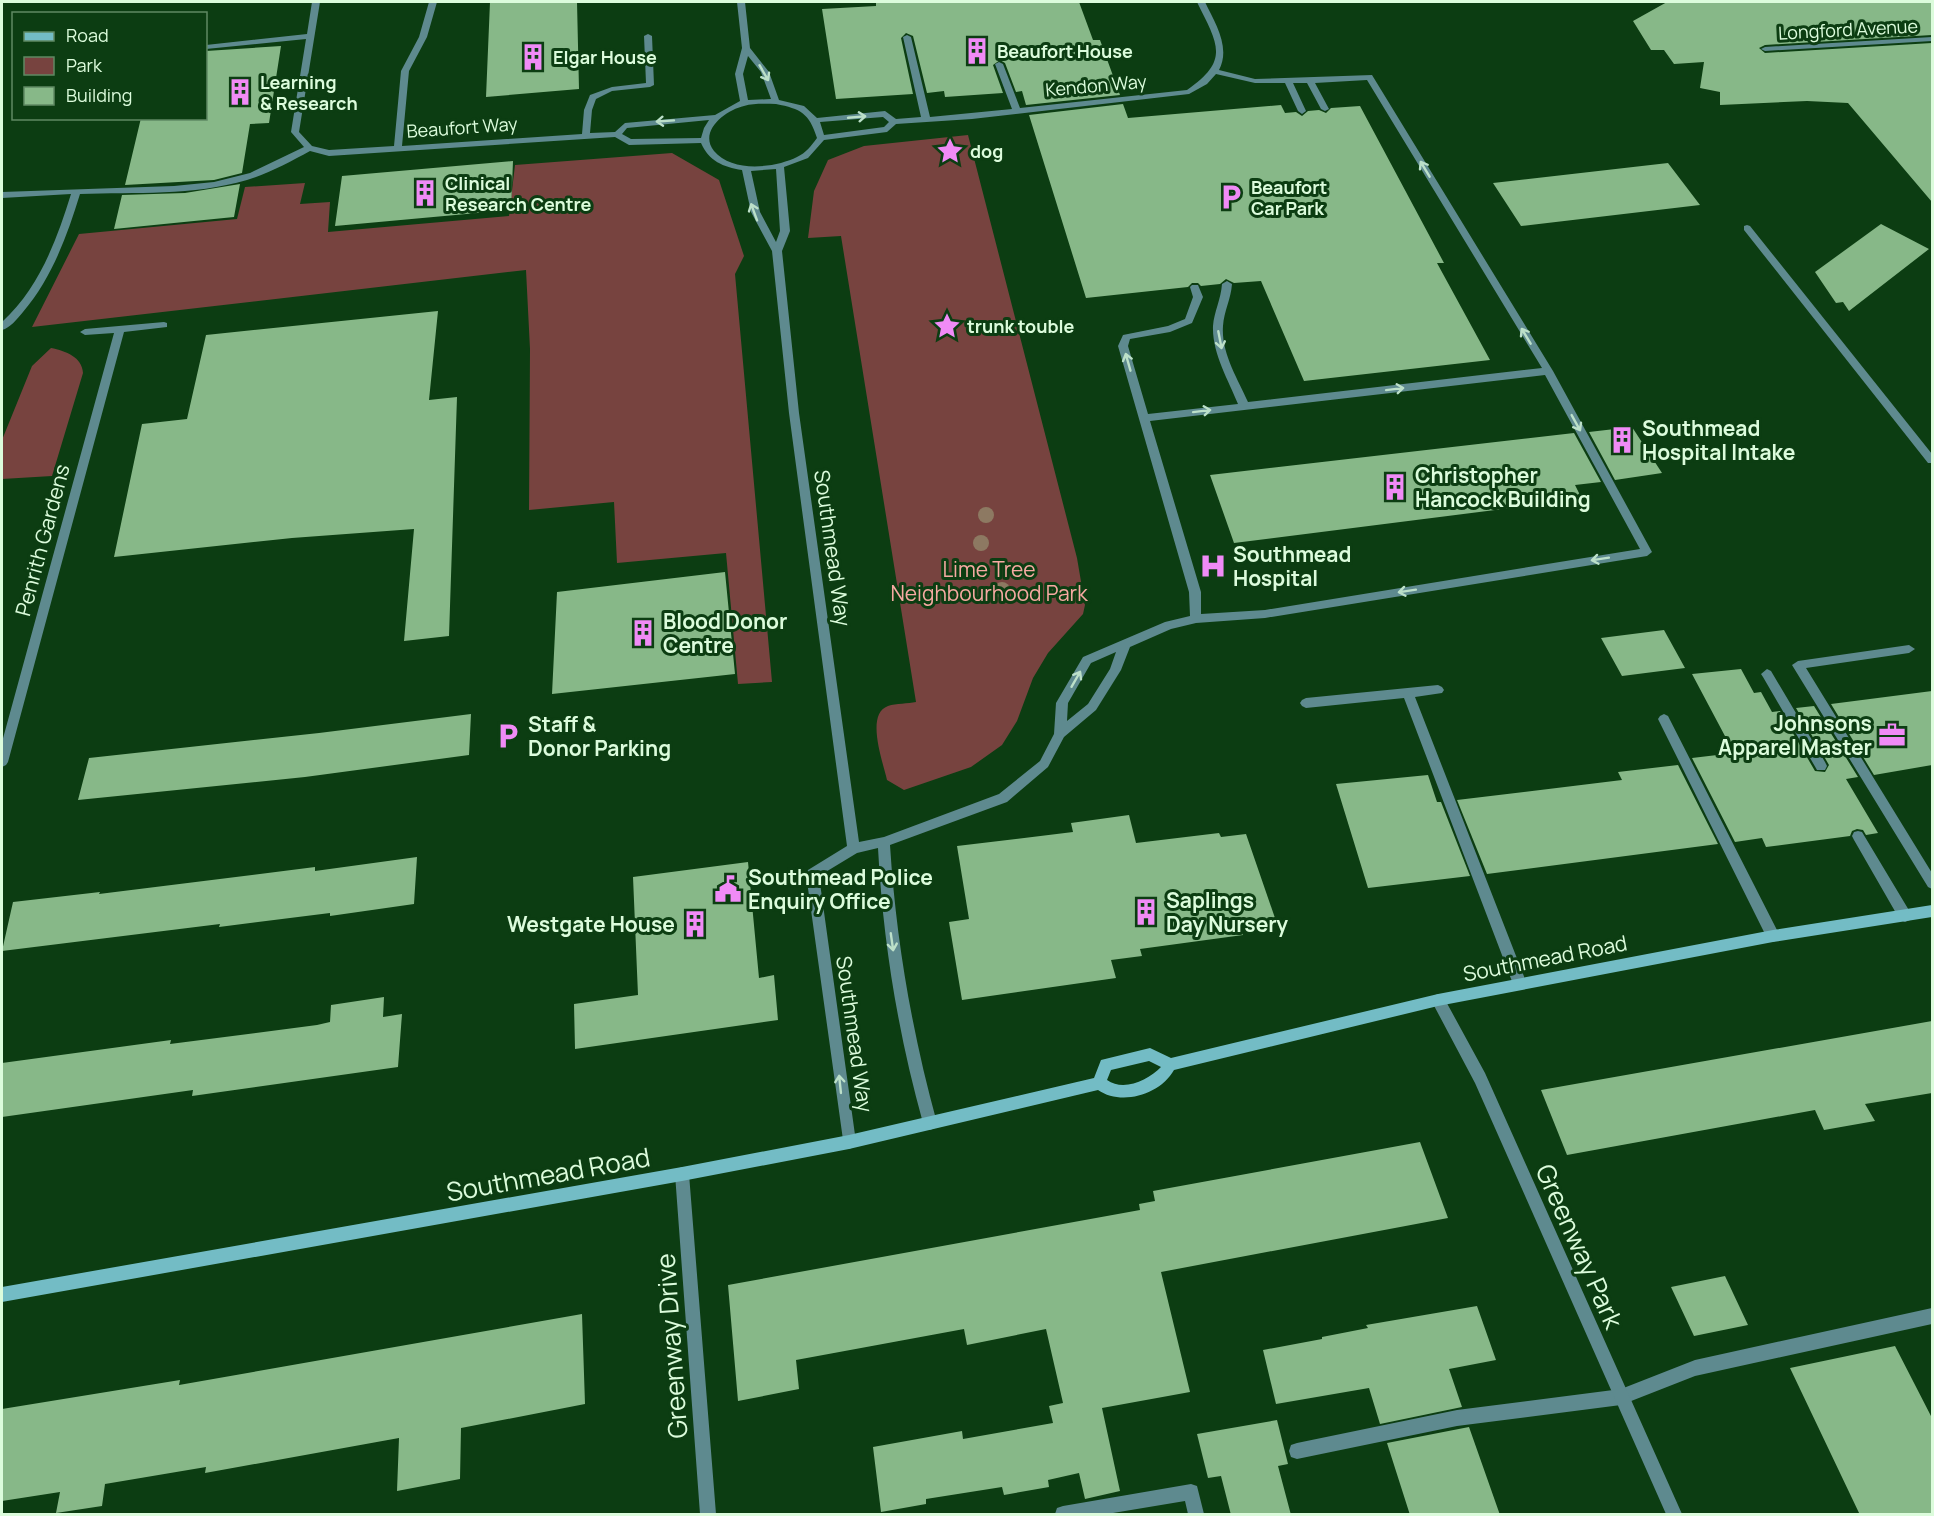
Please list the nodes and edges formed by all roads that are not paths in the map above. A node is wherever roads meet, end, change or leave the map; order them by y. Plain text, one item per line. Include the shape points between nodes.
1 (316, 2) edge
2 (433, 2) edge
3 (741, 2) edge
4 (1201, 2) edge
5 (311, 36) junction
6 (648, 36) dead end
7 (907, 37) dead end
8 (1932, 39) edge
9 (207, 47) edge
10 (746, 48) junction
11 (1766, 49) dead end
12 (999, 64) dead end
13 (1216, 72) junction
14 (1288, 81) junction
15 (1310, 81) junction
16 (776, 102) junction
17 (744, 103) junction
18 (1016, 109) junction
19 (1325, 109) dead end
20 (1302, 111) dead end
21 (716, 117) junction
22 (926, 118) junction
23 (817, 120) junction
24 (894, 122) junction
25 (617, 134) junction
26 (585, 135) junction
27 (821, 138) junction
28 (705, 140) junction
29 (309, 148) junction
30 (398, 148) junction
31 (780, 166) junction
32 (746, 168) junction
33 (76, 191) junction
34 (2, 195) edge
35 (1747, 228) dead end
36 (777, 251) junction
37 (1227, 284) dead end
38 (1195, 287) dead end
39 (164, 325) dead end
40 (2, 327) edge
41 (120, 329) junction
42 (86, 332) dead end
43 (1548, 371) junction
44 (1244, 406) junction
45 (1143, 418) junction
46 (1932, 460) edge
47 (1196, 619) junction
48 (1125, 644) junction
49 (1909, 649) dead end
50 (1767, 674) dead end
51 (1438, 690) dead end
52 (1408, 693) junction
53 (1306, 703) dead end
54 (1664, 719) dead end
55 (1060, 734) junction
56 (2, 762) edge
57 (1821, 766) dead end
58 (1858, 836) dead end
59 (884, 842) junction
60 (854, 849) junction
61 (1932, 883) edge
62 (1932, 911) edge
63 (1905, 916) junction
64 (1773, 936) junction
65 (1520, 984) junction
66 (1438, 1000) junction
67 (1170, 1065) junction
68 (1099, 1083) junction
69 (930, 1123) junction
70 (849, 1142) junction
71 (682, 1174) junction
72 (2, 1295) edge
73 (1932, 1316) edge
74 (1621, 1397) junction
75 (1297, 1451) dead end
76 (708, 1515) edge
77 (1063, 1515) edge
78 (1196, 1515) edge
79 (1674, 1515) edge

1 - 5 street
2 - 30 street via 423,37 405,70
3 - 10 street
4 - 13 street via 1222,57
5 - 9 street
5 - 29 street via 295,132
6 - 26 street via 650,85 607,91 594,97 589,105
7 - 22 street
8 - 11 street, Longford Avenue
10 -> 16 street via 765,72
10 - 17 street via 739,74
12 - 18 street
13 - 14 street via 1255,81
13 - 18 street, Kendon Way via 1189,92 1173,95
14 - 15 street
14 - 20 street
15 - 19 street
43 -> 15 street via 1369,76
16 - 17 street
16 - 23 street via 807,111
17 - 21 street
18 - 22 street, Kendon Way
21 -> 25 street, Beaufort Way via 625,126
21 - 28 street via 707,128
22 - 24 street
23 -> 24 street via 885,114
23 - 27 street
24 - 27 street via 886,129
25 - 26 street, Beaufort Way
25 - 28 street, Beaufort Way via 629,142
26 - 30 street, Beaufort Way
27 - 31 street via 814,150 800,160
28 - 32 street via 711,153
29 - 30 street, Beaufort Way via 329,153
29 - 33 street via 274,167 235,181 204,186
31 - 32 street
31 - 36 street, Southmead Way via 784,231
36 -> 32 street, Southmead Way via 757,221 749,198
33 - 34 street
33 - 40 street via 46,273 17,315
35 - 46 street
36 - 60 street, Southmead Way via 794,413
37 -> 44 street via 1227,299 1218,325 1219,344
45 -> 38 street via 1123,346 1126,337 1170,329 1189,321 1198,297
39 - 41 street
41 - 42 street
41 - 56 street, Penrith Gardens
44 -> 43 street
43 -> 47 street via 1647,552 1265,614
45 -> 44 street
45 - 47 street via 1195,592
47 - 48 street via 1169,625
48 - 55 street, Southmead Way via 1115,670 1092,707
55 -> 48 street, Southmead Way via 1062,703 1087,660
49 - 61 street via 1798,664
50 - 57 street
51 - 52 street
52 - 53 street
52 - 65 street
54 - 64 street
55 - 59 street, Southmead Way via 1044,764 1003,798
58 - 63 street
59 - 60 street, Southmead Way
59 -> 69 street via 886,897 896,973 914,1068
70 -> 60 street, Southmead Way via 812,874
62 - 63 main road, Southmead Road
63 - 64 main road, Southmead Road
64 - 65 main road, Southmead Road
65 - 66 main road, Southmead Road
66 - 67 main road, Southmead Road
66 - 74 street, Greenway Park via 1480,1078
67 - 68 main road, Southmead Road via 1158,1082 1120,1092
67 - 68 main road via 1150,1054 1106,1065
68 - 69 main road, Southmead Road
69 - 70 main road, Southmead Road
70 - 71 main road, Southmead Road
71 - 72 main road, Southmead Road
71 - 76 street, Greenway Drive
73 - 74 street via 1695,1368
74 - 75 street via 1456,1418
74 - 79 street, Greenway Park
77 - 78 street via 1191,1492

